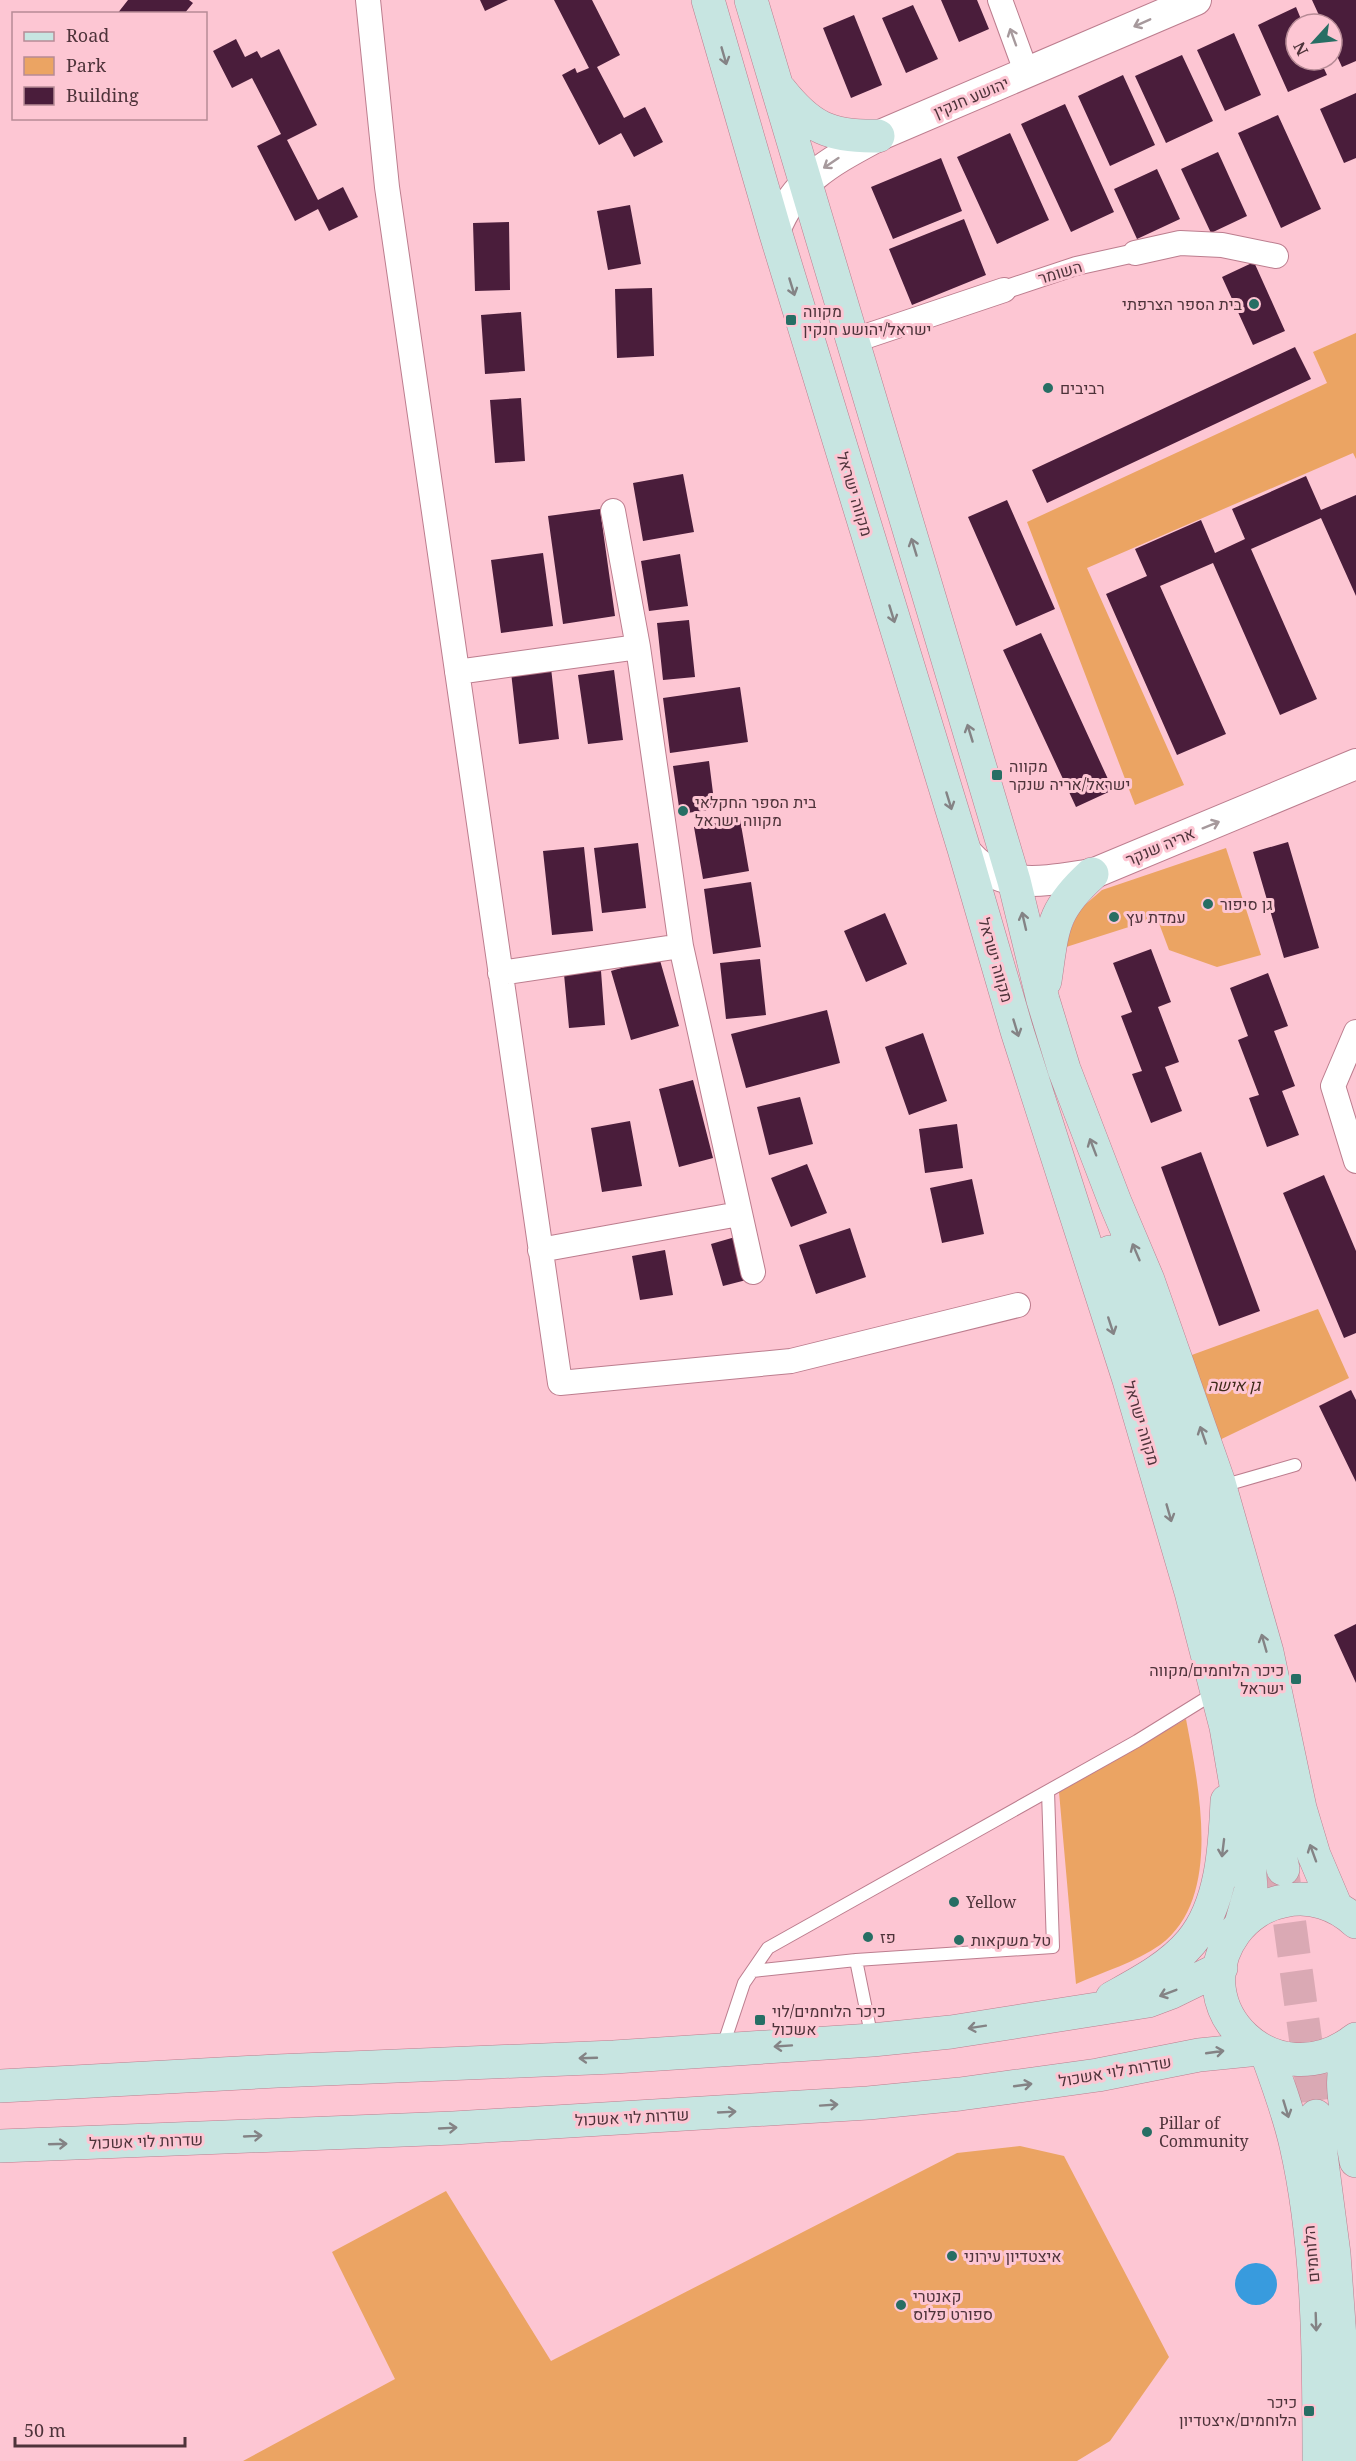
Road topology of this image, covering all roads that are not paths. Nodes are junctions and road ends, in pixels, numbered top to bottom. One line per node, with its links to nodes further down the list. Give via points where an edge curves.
1 (368, 0): 17 (street, via 387,187)
2 (708, 0): 10 (main road, מקווה ישראל, one-way to 10)
3 (751, 0): 7 (main road, מקווה ישראל)
4 (1000, 0): 6 (street, one-way to 4)
5 (1196, 0): 6 (street, יהושע חנקין, one-way to 6)
6 (1027, 74): 8 (street, יהושע חנקין)
7 (776, 85): 8 (main road, via 806,120 822,129 843,135); 9 (main road, מקווה ישראל)
8 (878, 136): 9 (street, יהושע חנקין, one-way to 9)
9 (804, 182): 10 (street, יהושע חנקין, via 789,201); 14 (main road, מקווה ישראל)
10 (775, 231): 19 (main road, מקווה ישראל, one-way to 19)
11 (1136, 253): 12 (street, השומר, via 1180,243 1222,245); 13 (street, השומר, via 1076,266)
12 (1276, 256)
13 (1004, 290): 14 (street, השומר)
14 (852, 341): 21 (main road, מקווה ישראל, one-way to 14)
15 (613, 511): 16 (street)
16 (638, 647): 17 (street); 22 (street)
17 (457, 672): 23 (street)
18 (1356, 764): 20 (street, אריה שנקר, one-way to 18)
19 (964, 849): 21 (street, אריה שנקר, via 974,863); 28 (main road, מקווה ישראל, one-way to 28)
20 (1092, 874): 21 (street, אריה שנקר, via 1048,881); 24 (main road, via 1062,905 1054,923)
21 (1014, 881): 24 (main road, מקווה ישראל, one-way to 21)
22 (681, 946): 23 (street); 29 (street)
23 (500, 973): 31 (street)
24 (1043, 1000): 27 (main road, מקווה ישראל, one-way to 24, via 1064,1069)
25 (1356, 1032): 26 (street, via 1334,1086)
26 (1356, 1161)
27 (1115, 1202): 30 (main road); 35 (main road, מקווה ישראל, one-way to 27, via 1149,1281)
28 (1072, 1211): 30 (main road); 36 (main road, מקווה ישראל, one-way to 36, via 1163,1490)
29 (739, 1214): 31 (street); 32 (street)
30 (1108, 1246): 39 (main road, via 1166,1410 1219,1586 1243,1680)
31 (540, 1250): 33 (street, via 560,1383 791,1361)
32 (753, 1272)
33 (1018, 1305)
34 (1295, 1465): 35 (lane)
35 (1219, 1483): 40 (main road, מקווה ישראל, one-way to 35, via 1314,1855 1302,1817 1267,1652)
36 (1217, 1692): 37 (main road, מקווה ישראל); 38 (lane)
37 (1226, 1727): 41 (main road, מקווה ישראל, via 1249,1861 1251,1889); 45 (main road, one-way to 45, via 1226,1827 1217,1887 1204,1921 1192,1942 1171,1961)
38 (1048, 1791): 42 (lane, via 1053,1947); 44 (lane, via 768,1948)
39 (1282, 1869)
40 (1347, 1911): 41 (main road, via 1294,1899 1275,1902)
41 (1241, 1924): 43 (main road, via 1230,1940)
42 (856, 1960): 44 (lane); 46 (lane)
43 (1221, 1968): 45 (main road, one-way to 45, via 1154,1999); 49 (main road, via 1221,1997 1227,2015 1238,2031)
44 (753, 1971): 48 (lane, via 744,1983)
45 (1091, 2009): 46 (main road, one-way to 46, via 951,2032)
46 (872, 2040): 48 (main road, one-way to 48)
47 (1354, 2040): 49 (main road, via 1322,2058 1303,2061); 53 (main road, via 1347,2052 1343,2076)
48 (721, 2051): 50 (main road, one-way to 50)
49 (1263, 2051): 52 (main road, שדרות לוי אשכול, one-way to 49, via 453,2128 868,2103 1098,2075 1199,2055); 54 (main road, הלוחמים, one-way to 54, via 1296,2145 1305,2197 1316,2308)
50 (0, 2086)
51 (1316, 2116): 55 (main road, via 1335,2254)
52 (0, 2146)
53 (1356, 2161)
54 (1319, 2461)
55 (1342, 2461)

